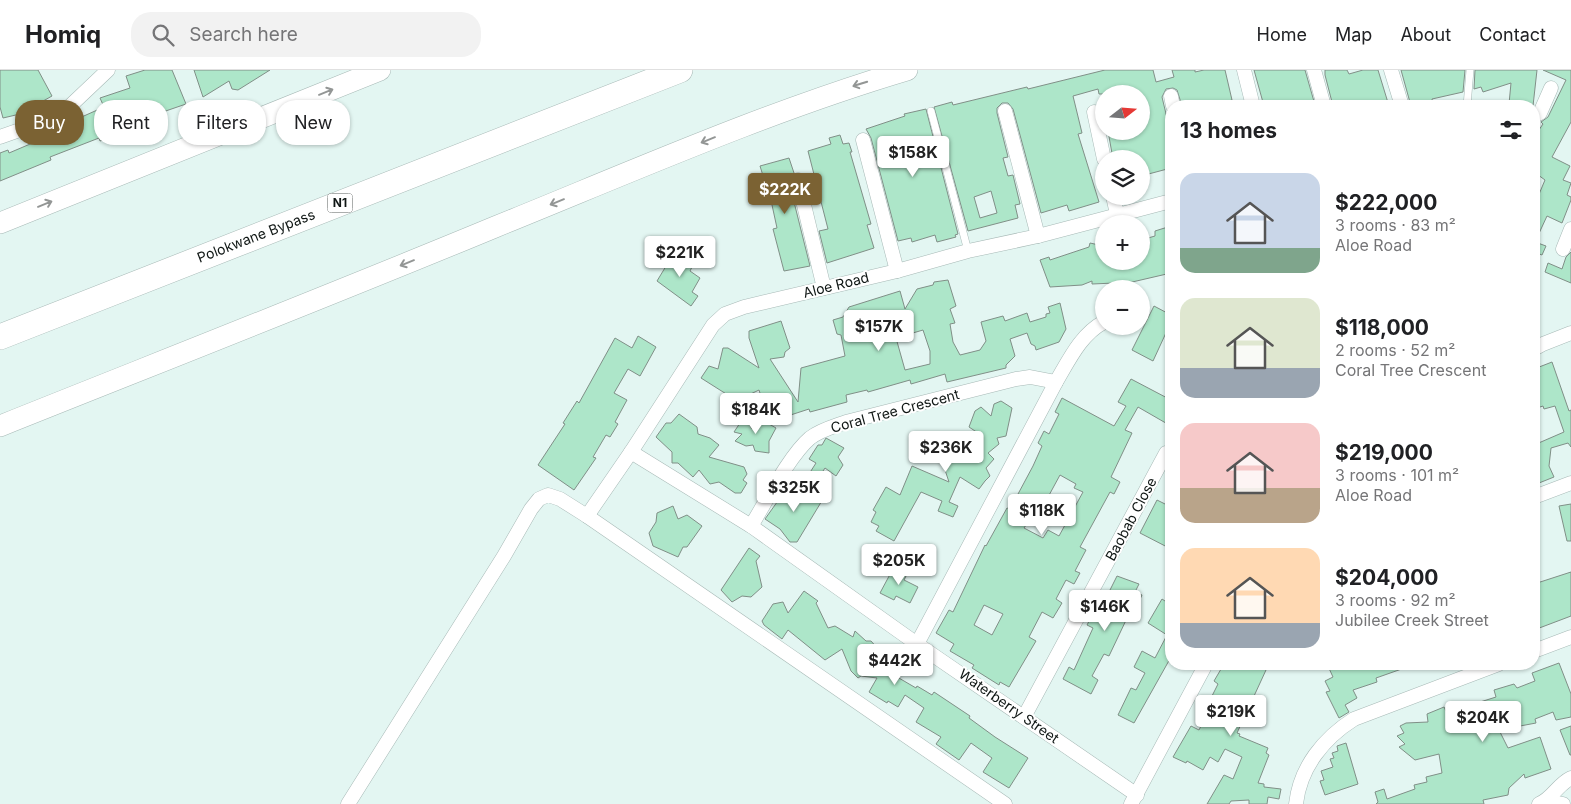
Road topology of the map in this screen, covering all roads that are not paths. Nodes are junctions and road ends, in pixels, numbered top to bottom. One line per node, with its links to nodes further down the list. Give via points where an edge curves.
1 (108, 70): 18 (street, via 70,106 48,120)
2 (380, 70): 25 (main road, one-way to 2)
3 (680, 70): 34 (highway, Polokwane Bypass / N1)
4 (907, 70): 37 (main road, one-way to 37, via 846,88 727,132)
5 (1244, 70): 10 (street)
6 (1314, 70): 11 (street)
7 (1391, 70): 12 (street)
8 (1470, 70): 13 (lane)
9 (1551, 88): 17 (street)
10 (1252, 100)
11 (1322, 100)
12 (1400, 100)
13 (1468, 100)
14 (931, 111): 29 (lane)
15 (1005, 111): 27 (street)
16 (1094, 112): 20 (street)
17 (1540, 113)
18 (0, 137)
19 (863, 140): 30 (street)
20 (1102, 150)
21 (798, 180): 31 (street)
22 (1165, 202): 24 (street, Aloe Road)
23 (1115, 205): 24 (street)
24 (1117, 214): 27 (street, Aloe Road)
25 (0, 222)
26 (1571, 229): 28 (street)
27 (1038, 236): 29 (street, Aloe Road)
28 (1563, 249)
29 (968, 251): 30 (street, Aloe Road)
30 (897, 271): 31 (street, Aloe Road)
31 (824, 288): 38 (street, Aloe Road, via 725,314 713,325)
32 (1095, 327): 36 (street, via 1081,341)
33 (1571, 333): 35 (street)
34 (0, 336)
35 (1540, 346)
36 (1056, 382): 43 (street, Coral Tree Crescent, via 1030,377 1016,379 826,429 811,437 796,454); 45 (street)
37 (0, 426)
38 (631, 452): 42 (street, Aloe Road); 43 (street, Waterberry Street)
39 (1165, 455): 49 (street, Baobab Close)
40 (1571, 483): 41 (street)
41 (1540, 495)
42 (590, 510): 53 (street, via 553,496 544,496 537,501); 54 (street)
43 (751, 526): 45 (street, Waterberry Street)
44 (1571, 637): 46 (street)
45 (917, 644): 49 (street, Waterberry Street)
46 (1540, 649)
47 (1203, 670): 51 (street)
48 (1483, 670): 55 (street, via 1354,719 1336,730 1314,756)
49 (1024, 717): 51 (street, Waterberry Street)
50 (1571, 778): 52 (street, via 1561,784 1547,801)
51 (1134, 799)
52 (1552, 803)
53 (348, 804)
54 (1005, 804)
55 (1296, 804)

